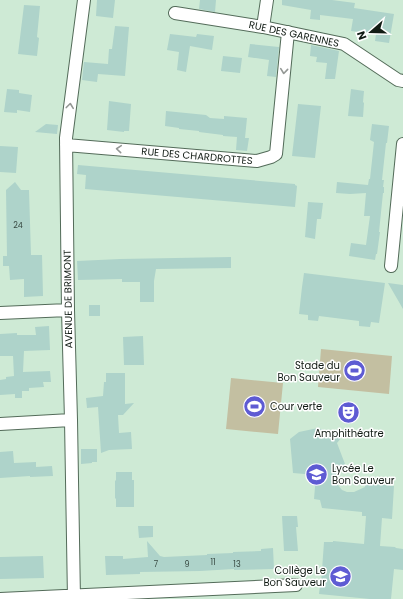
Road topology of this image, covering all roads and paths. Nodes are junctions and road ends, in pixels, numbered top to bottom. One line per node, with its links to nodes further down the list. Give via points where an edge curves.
1 (84, 0): 8 (street, AVENUE DE BRIMONT, one-way to 1)
2 (267, 0): 4 (street)
3 (175, 13): 4 (street, RUE DES GARENNES)
4 (263, 27): 5 (street, RUE DES GARENNES)
5 (288, 32): 6 (street, RUE DES GARENNES, via 344,44); 8 (street, RUE DES CHARDROTTES, one-way to 8, via 276,154 271,157 257,160)
6 (403, 81)
7 (403, 144): 9 (street)
8 (66, 145): 10 (street, AVENUE DE BRIMONT)
9 (390, 266)
10 (68, 310): 11 (street); 12 (street, AVENUE DE BRIMONT)
11 (0, 313)
12 (71, 420): 13 (street); 15 (street, AVENUE DE BRIMONT)
13 (0, 424)
14 (296, 585): 15 (street)
15 (74, 597): 16 (street)
16 (0, 599)

